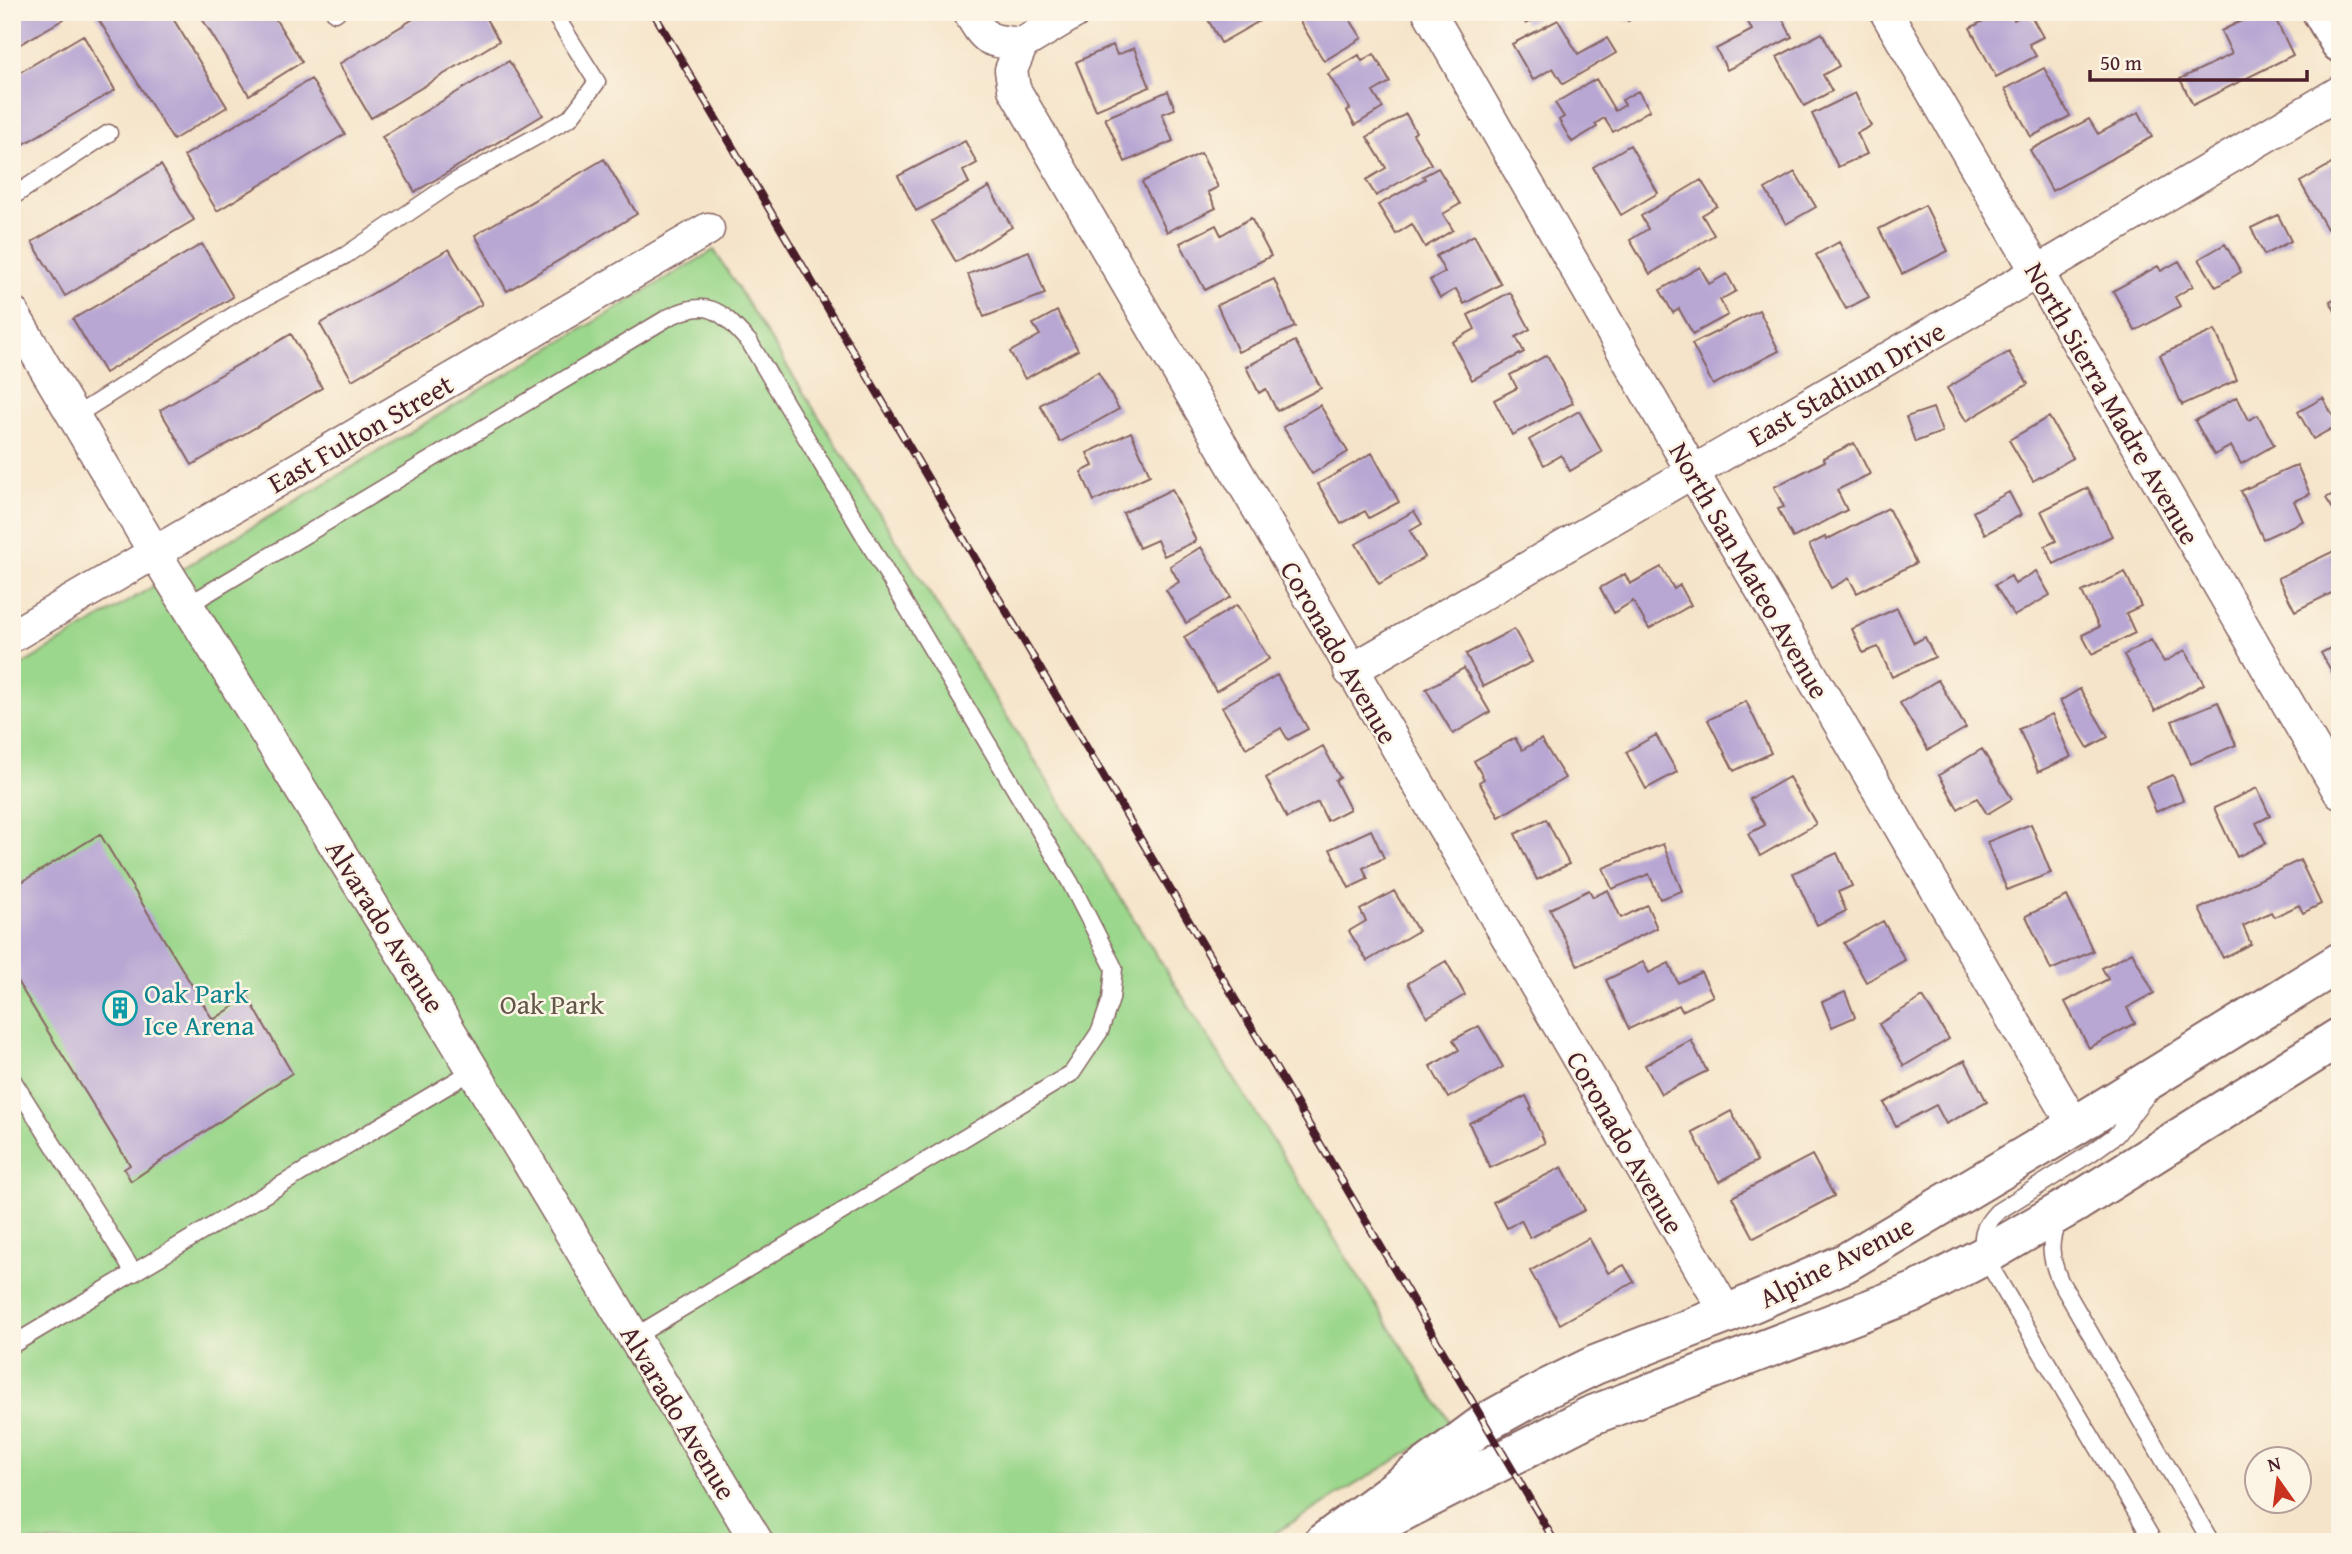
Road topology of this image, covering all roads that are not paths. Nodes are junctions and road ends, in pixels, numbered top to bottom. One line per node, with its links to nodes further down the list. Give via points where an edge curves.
1 (553, 12): 15 (lane, via 597,82 570,118 454,182 346,255 240,311)
2 (969, 12): 7 (street, via 983,36)
3 (1075, 12): 7 (street)
4 (1429, 12): 16 (street, North San Mateo Avenue)
5 (1886, 12): 13 (street, North Sierra Madre Avenue)
6 (2322, 12): 8 (street)
7 (1022, 44): 20 (street, Coronado Avenue, via 1011,70 1014,89)
8 (2340, 44)
9 (2340, 92): 13 (street, East Stadium Drive)
10 (109, 133): 11 (lane)
11 (12, 197)
12 (708, 229): 17 (street, East Fulton Street)
13 (2038, 272): 16 (street, East Stadium Drive); 21 (street, North Sierra Madre Avenue)
14 (12, 312): 15 (street, Alvarado Avenue)
15 (75, 416): 17 (street, Alvarado Avenue)
16 (1692, 471): 20 (street, East Stadium Drive); 27 (street, North San Mateo Avenue)
17 (155, 553): 18 (street, Alvarado Avenue); 19 (street, East Fulton Street)
18 (188, 606): 24 (street, Alvarado Avenue); 32 (lane, via 669,317 703,307 723,313 750,343 1070,882 1114,968 1111,999 1100,1031 1072,1073)
19 (12, 636)
20 (1350, 671): 31 (street, Coronado Avenue)
21 (2340, 793)
22 (2340, 962): 25 (street, Alpine Avenue)
23 (2340, 1037): 28 (street, Alpine Avenue)
24 (474, 1070): 30 (lane); 32 (street, Alvarado Avenue)
25 (2166, 1071): 27 (street, Alpine Avenue); 29 (lane, via 2116,1135 1985,1224)
26 (12, 1079): 30 (lane)
27 (2075, 1126): 31 (street, Alpine Avenue, via 1845,1263)
28 (2077, 1202): 29 (street, Alpine Avenue); 38 (lane, via 2057,1224 2050,1250 2053,1264)
29 (1984, 1256): 36 (street, Alpine Avenue, via 1917,1291 1590,1416); 37 (lane)
30 (134, 1273): 33 (lane)
31 (1727, 1314): 35 (street, Alpine Avenue, via 1595,1364 1527,1399 1485,1423)
32 (634, 1337): 34 (street, Alvarado Avenue)
33 (12, 1345)
34 (757, 1542)
35 (1324, 1542)
36 (1343, 1542)
37 (2154, 1542)
38 (2211, 1542)

